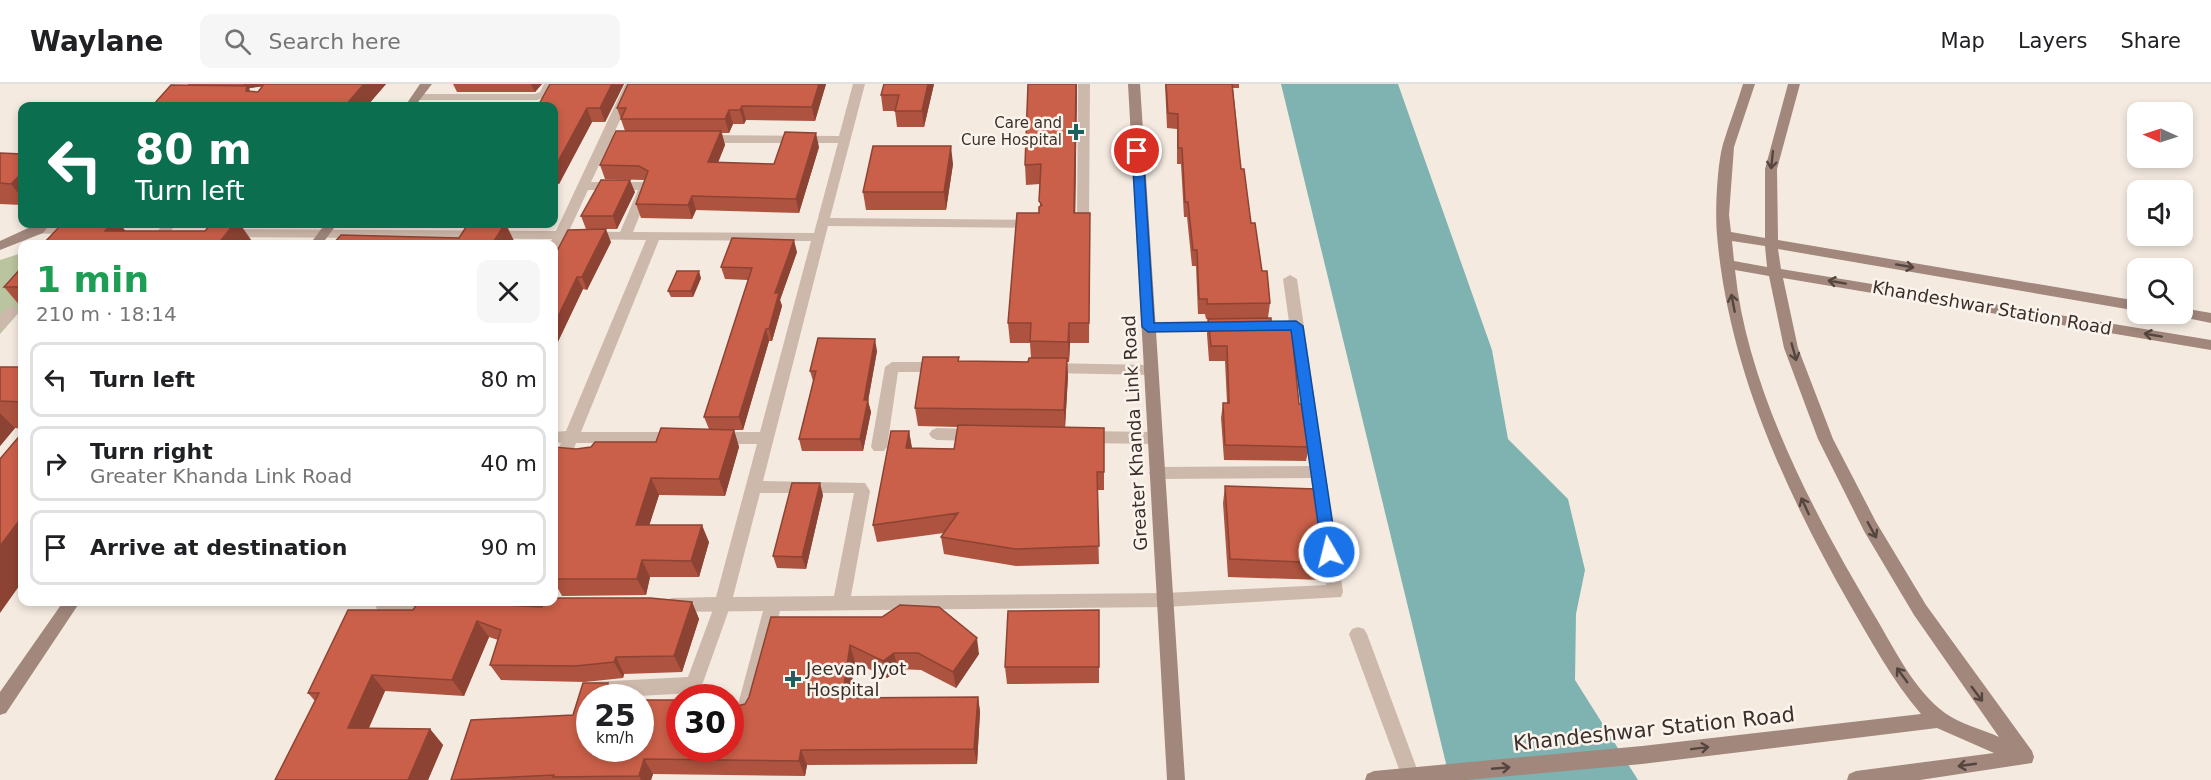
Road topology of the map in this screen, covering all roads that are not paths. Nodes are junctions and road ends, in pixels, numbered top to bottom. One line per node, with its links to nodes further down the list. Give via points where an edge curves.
1 (426, 84): 9 (street)
2 (550, 84): 9 (street, via 537,97)
3 (631, 84): 10 (street)
4 (859, 84): 13 (street)
5 (1084, 84): 18 (street)
6 (1134, 84): 45 (street, Greater Khanda Link Road)
7 (1749, 84): 28 (street, via 1730,138)
8 (1794, 84): 34 (street, one-way to 34, via 1773,148 1768,193)
9 (414, 102)
10 (604, 138): 11 (street); 15 (street)
11 (639, 139)
12 (685, 139): 13 (street)
13 (843, 140): 19 (street)
14 (634, 180): 15 (street)
15 (584, 183): 16 (street); 29 (street)
16 (600, 186): 17 (street); 30 (street, via 645,187)
17 (592, 203)
18 (1083, 219)
19 (824, 222): 20 (street); 32 (street)
20 (1035, 224)
21 (39, 228): 35 (street)
22 (54, 228): 24 (street)
23 (162, 229): 25 (street)
24 (95, 231)
25 (186, 232)
26 (220, 233): 27 (street)
27 (323, 234): 29 (street)
28 (1723, 235): 34 (street, Khandeshwar Station Road); 36 (street)
29 (560, 236): 30 (street); 33 (street)
30 (625, 236): 31 (street)
31 (654, 236): 32 (street); 53 (street)
32 (820, 237): 56 (street)
33 (558, 240)
34 (1770, 243): 37 (street); 39 (street, Khandeshwar Station Road, one-way to 39)
35 (0, 246)
36 (1726, 264): 37 (street, Khandeshwar Station Road); 76 (street, one-way to 36, via 1902,675 1855,600 1787,468 1746,357)
37 (1774, 272): 46 (street, Khandeshwar Station Road, one-way to 37); 77 (street, one-way to 77, via 1808,393 1866,520 1958,668)
38 (1290, 279): 59 (street, via 1290,326)
39 (2127, 304)
40 (12, 311): 43 (street)
41 (2193, 316): 42 (street)
42 (2211, 318)
43 (0, 325)
44 (1236, 326): 45 (street)
45 (1148, 327): 49 (street, Greater Khanda Link Road)
46 (2211, 345)
47 (950, 367): 58 (street, via 892,367)
48 (1032, 368): 49 (street)
49 (1151, 369): 57 (street, Greater Khanda Link Road)
50 (937, 434): 51 (street)
51 (985, 435)
52 (558, 437): 53 (street)
53 (571, 437): 54 (street); 54 (street, via 563,457 594,458)
54 (604, 437): 56 (street)
55 (1067, 437): 57 (street)
56 (767, 438): 61 (street)
57 (1155, 438): 60 (street, Greater Khanda Link Road)
58 (879, 447)
59 (1318, 472): 60 (street); 62 (street, via 1335,592)
60 (1157, 473): 62 (street, Greater Khanda Link Road)
61 (754, 487): 63 (street, via 859,487 862,491); 64 (street)
62 (1165, 600): 63 (street); 79 (street, Greater Khanda Link Road)
63 (841, 603): 65 (street)
64 (723, 604): 65 (street); 68 (street); 73 (street, via 694,685)
65 (773, 604): 75 (street)
66 (558, 605): 67 (street)
67 (583, 605)
68 (653, 605)
69 (69, 606): 74 (street)
70 (385, 606): 71 (street)
71 (454, 606)
72 (1358, 634): 78 (street)
73 (654, 687)
74 (0, 707)
75 (745, 712)
76 (1939, 720): 77 (street); 78 (street, Khandeshwar Station Road, one-way to 76, via 1642,755)
77 (2025, 758): 81 (street, one-way to 81)
78 (1416, 776): 80 (street, Khandeshwar Station Road)
79 (1176, 780)
80 (1374, 780)
81 (1856, 780)

